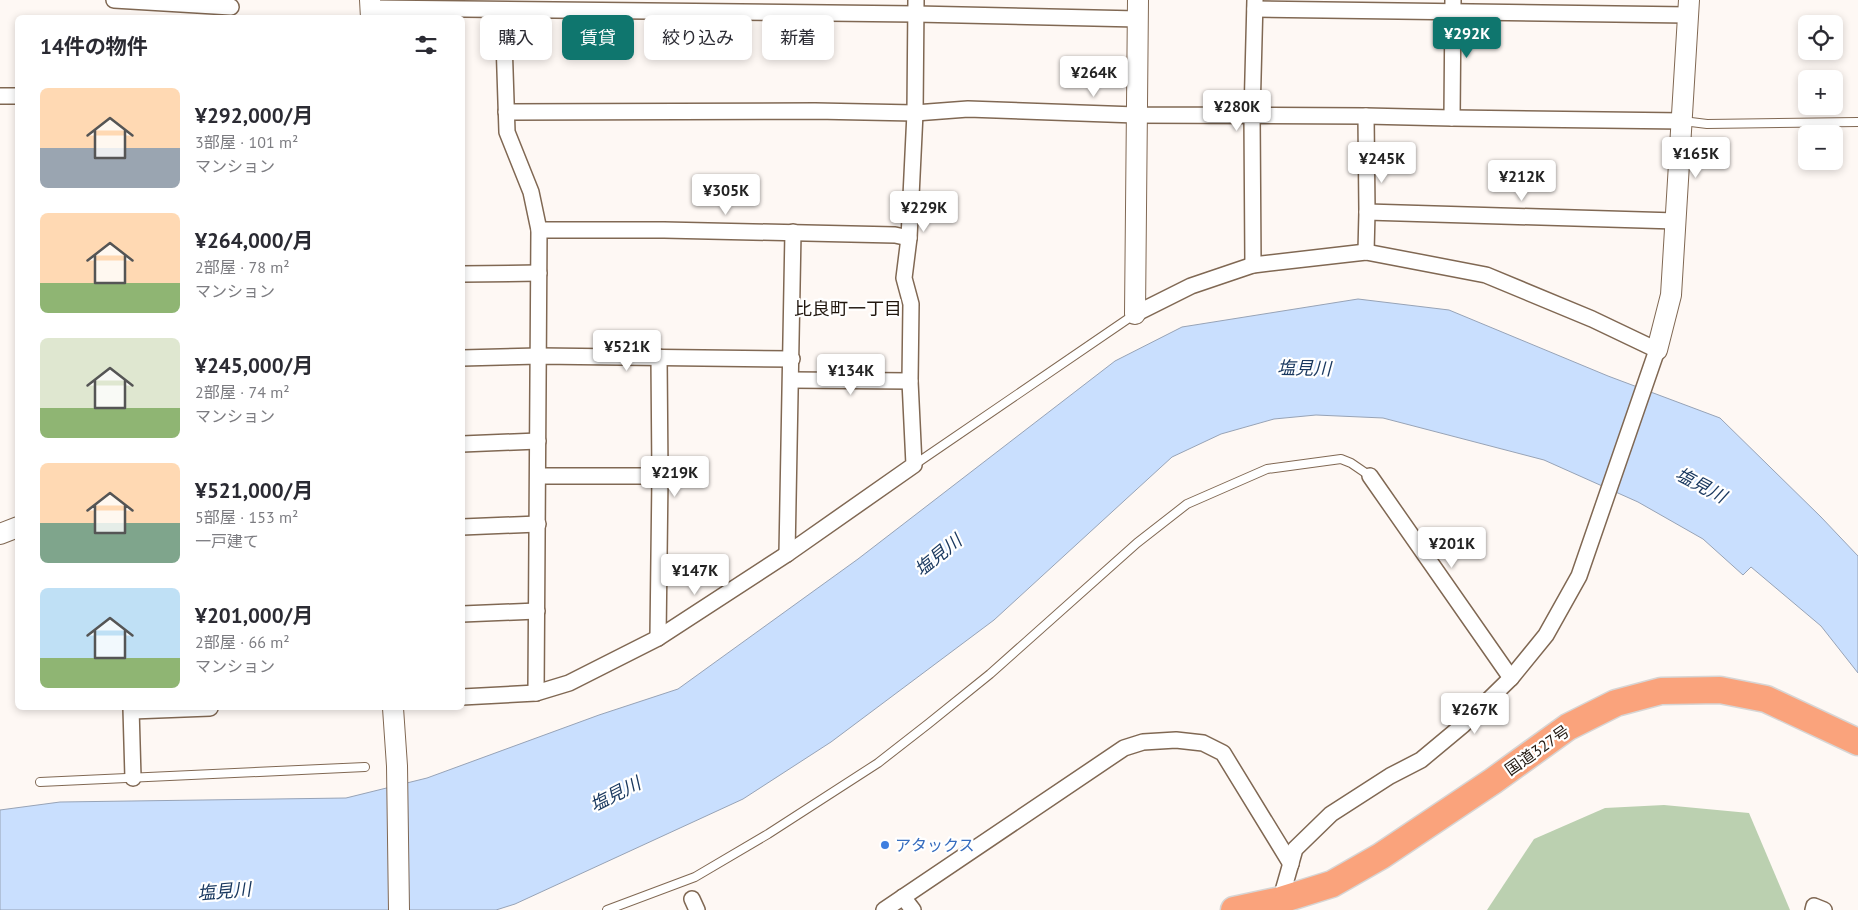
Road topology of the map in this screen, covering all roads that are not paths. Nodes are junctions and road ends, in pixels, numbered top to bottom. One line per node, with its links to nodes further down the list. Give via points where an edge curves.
1 (114, 0): 7 (street)
2 (1255, 5): 4 (street); 16 (street)
3 (666, 6): 5 (street); 9 (street)
4 (1453, 6): 6 (street); 18 (street)
5 (916, 7): 10 (street); 14 (street)
6 (1689, 7): 19 (street)
7 (231, 8)
8 (371, 8): 9 (street)
9 (503, 10): 13 (street)
10 (1138, 10): 15 (street)
11 (0, 96): 12 (street)
12 (15, 96)
13 (506, 112): 14 (street); 23 (street, via 507,132 531,192)
14 (915, 113): 15 (street, via 968,109); 25 (street)
15 (1136, 115): 16 (street); 30 (street)
16 (1252, 115): 17 (street); 27 (street)
17 (1366, 116): 18 (street); 21 (street)
18 (1452, 118): 19 (street)
19 (1683, 121): 20 (lane, via 1707,124); 22 (street)
20 (1858, 122)
21 (1367, 212): 22 (street); 26 (street)
22 (1676, 222): 31 (street, via 1671,294)
23 (539, 230): 24 (street); 28 (street)
24 (793, 232): 25 (street); 35 (street)
25 (909, 238): 37 (street, via 904,278 911,304)
26 (1366, 252): 27 (street); 31 (street, via 1486,275)
27 (1252, 265): 30 (street, via 1191,286)
28 (539, 273): 29 (street); 32 (street)
29 (465, 274)
30 (1135, 314): 40 (lane)
31 (1657, 350): 52 (street, via 1579,576 1546,635)
32 (539, 356): 33 (street); 34 (street); 38 (street)
33 (659, 357): 35 (street); 42 (street)
34 (465, 358)
35 (792, 359): 36 (street)
36 (791, 380): 37 (street); 48 (street)
37 (910, 381): 40 (street)
38 (538, 441): 39 (street); 41 (street)
39 (465, 444)
40 (914, 466): 48 (street)
41 (538, 476): 42 (street); 44 (street)
42 (660, 476): 51 (street)
43 (1370, 476): 52 (street); 65 (lane, via 1341,459 1267,469 1187,504 1137,543 990,674 878,762 695,877)
44 (538, 524): 45 (street); 49 (street)
45 (465, 527)
46 (15, 528): 47 (street)
47 (0, 534)
48 (787, 554): 51 (street)
49 (537, 611): 50 (street); 53 (street)
50 (465, 614)
51 (658, 638): 53 (street, via 569,683)
52 (1511, 678): 61 (street, via 1421,760 1331,814 1295,849)
53 (536, 693): 54 (street)
54 (465, 697)
55 (132, 710): 59 (street)
56 (393, 710): 64 (street)
57 (1858, 742): 63 (highway, 国道327号, via 1766,699 1720,690 1661,691 1616,703 1568,727 1381,856 1332,884)
58 (365, 767): 59 (lane)
59 (133, 778): 60 (lane)
60 (40, 782)
61 (1291, 864): 62 (street, via 1223,753 1203,743 1176,740 1143,742 1124,748); 63 (street)
62 (903, 897): 66 (street); 67 (street)
63 (1279, 905): 68 (highway, 国道327号)
64 (398, 910)
65 (607, 910)
66 (884, 910)
67 (913, 910)
68 (1234, 910)
69 (1813, 910): 70 (street, via 1814,906)
70 (1824, 910)

